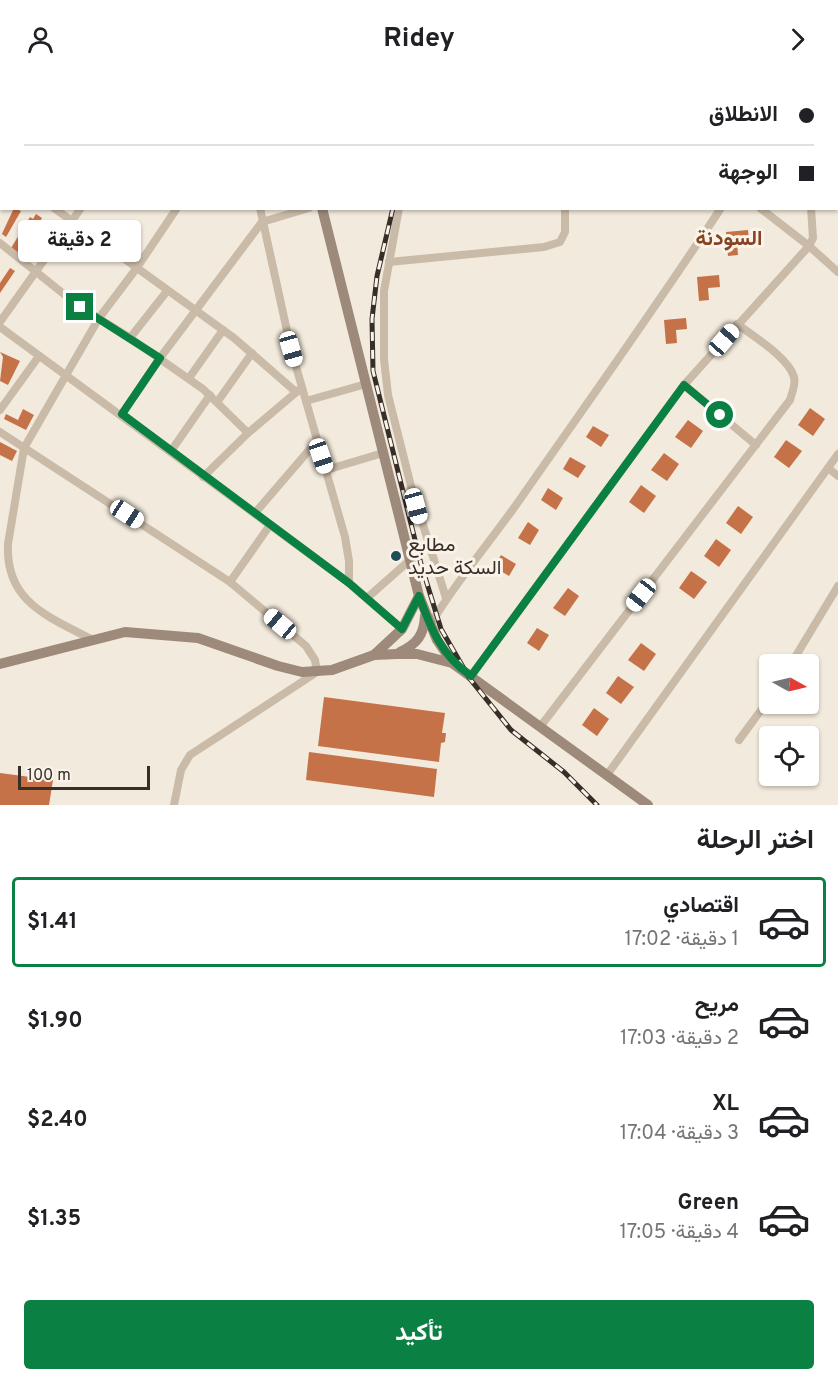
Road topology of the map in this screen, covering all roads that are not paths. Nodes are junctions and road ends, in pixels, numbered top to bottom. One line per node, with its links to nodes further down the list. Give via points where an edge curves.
1 (56, 210): 13 (street)
2 (80, 210): 13 (street)
3 (176, 210): 17 (street)
4 (260, 210): 12 (street)
5 (302, 210): 12 (street)
6 (322, 210): 32 (street)
7 (399, 210): 16 (street)
8 (565, 210): 16 (street, via 565,232 560,242 544,247)
9 (720, 210): 60 (street, via 517,503)
10 (763, 210): 15 (street)
11 (811, 210): 15 (street, via 813,238)
12 (262, 222): 21 (street); 34 (street)
13 (72, 223): 17 (street); 18 (street)
14 (0, 244): 18 (street)
15 (809, 246): 19 (street); 24 (street)
16 (388, 262): 60 (street, via 382,324 388,395 425,538)
17 (136, 269): 20 (street); 22 (street)
18 (34, 271): 22 (street); 23 (street)
19 (838, 272)
20 (167, 291): 21 (street); 26 (street)
21 (195, 311): 25 (street); 29 (street)
22 (99, 318): 26 (street); 30 (street)
23 (0, 324): 28 (street)
24 (738, 324): 33 (street); 43 (street, via 777,354 794,374 790,400)
25 (223, 330): 27 (street); 31 (street)
26 (130, 338): 29 (street)
27 (252, 353): 34 (street); 36 (street)
28 (39, 356): 30 (street); 38 (street)
29 (160, 358): 31 (street); 39 (street)
30 (66, 376): 39 (street); 44 (street)
31 (189, 378): 35 (street)
32 (366, 384): 37 (street); 46 (street)
33 (684, 385): 43 (street); 71 (street)
34 (299, 389): 37 (street); 41 (street)
35 (210, 395): 36 (street); 45 (street)
36 (218, 401): 41 (street)
37 (306, 401): 42 (street)
38 (0, 410)
39 (122, 414): 45 (street)
40 (0, 432): 44 (street)
41 (248, 433): 51 (street)
42 (316, 442): 49 (street); 52 (street)
43 (756, 445): 73 (street)
44 (24, 448): 55 (street); 64 (street, via 8,544 12,578 28,604)
45 (171, 451): 51 (street)
46 (383, 453): 49 (street); 54 (street)
47 (838, 454): 48 (street)
48 (828, 468): 50 (street); 75 (street)
49 (326, 470): 56 (street, via 350,561)
50 (838, 476)
51 (203, 477): 52 (street)
52 (255, 513): 53 (street)
53 (270, 525): 55 (street); 56 (street)
54 (410, 560): 58 (street); 59 (street)
55 (230, 582): 70 (street, via 306,646)
56 (349, 583): 59 (street)
57 (838, 586): 66 (street)
58 (419, 596): 61 (street); 63 (street)
59 (367, 598): 63 (street)
60 (446, 598): 62 (street)
61 (425, 613): 62 (street); 65 (street, via 417,642)
62 (430, 625): 68 (street)
63 (402, 629): 67 (street)
64 (93, 640): 69 (street); 70 (street, via 125,632 198,638 278,666)
65 (397, 654): 67 (street); 68 (street, via 417,654)
66 (797, 654)
67 (374, 656): 70 (street)
68 (452, 663): 71 (street)
69 (0, 664)
70 (317, 672): 76 (street, via 190,755 181,770)
71 (471, 676): 73 (street)
72 (759, 713): 74 (street)
73 (540, 726): 75 (street)
74 (739, 740)
75 (607, 776): 77 (street)
76 (174, 805)
77 (648, 805)

